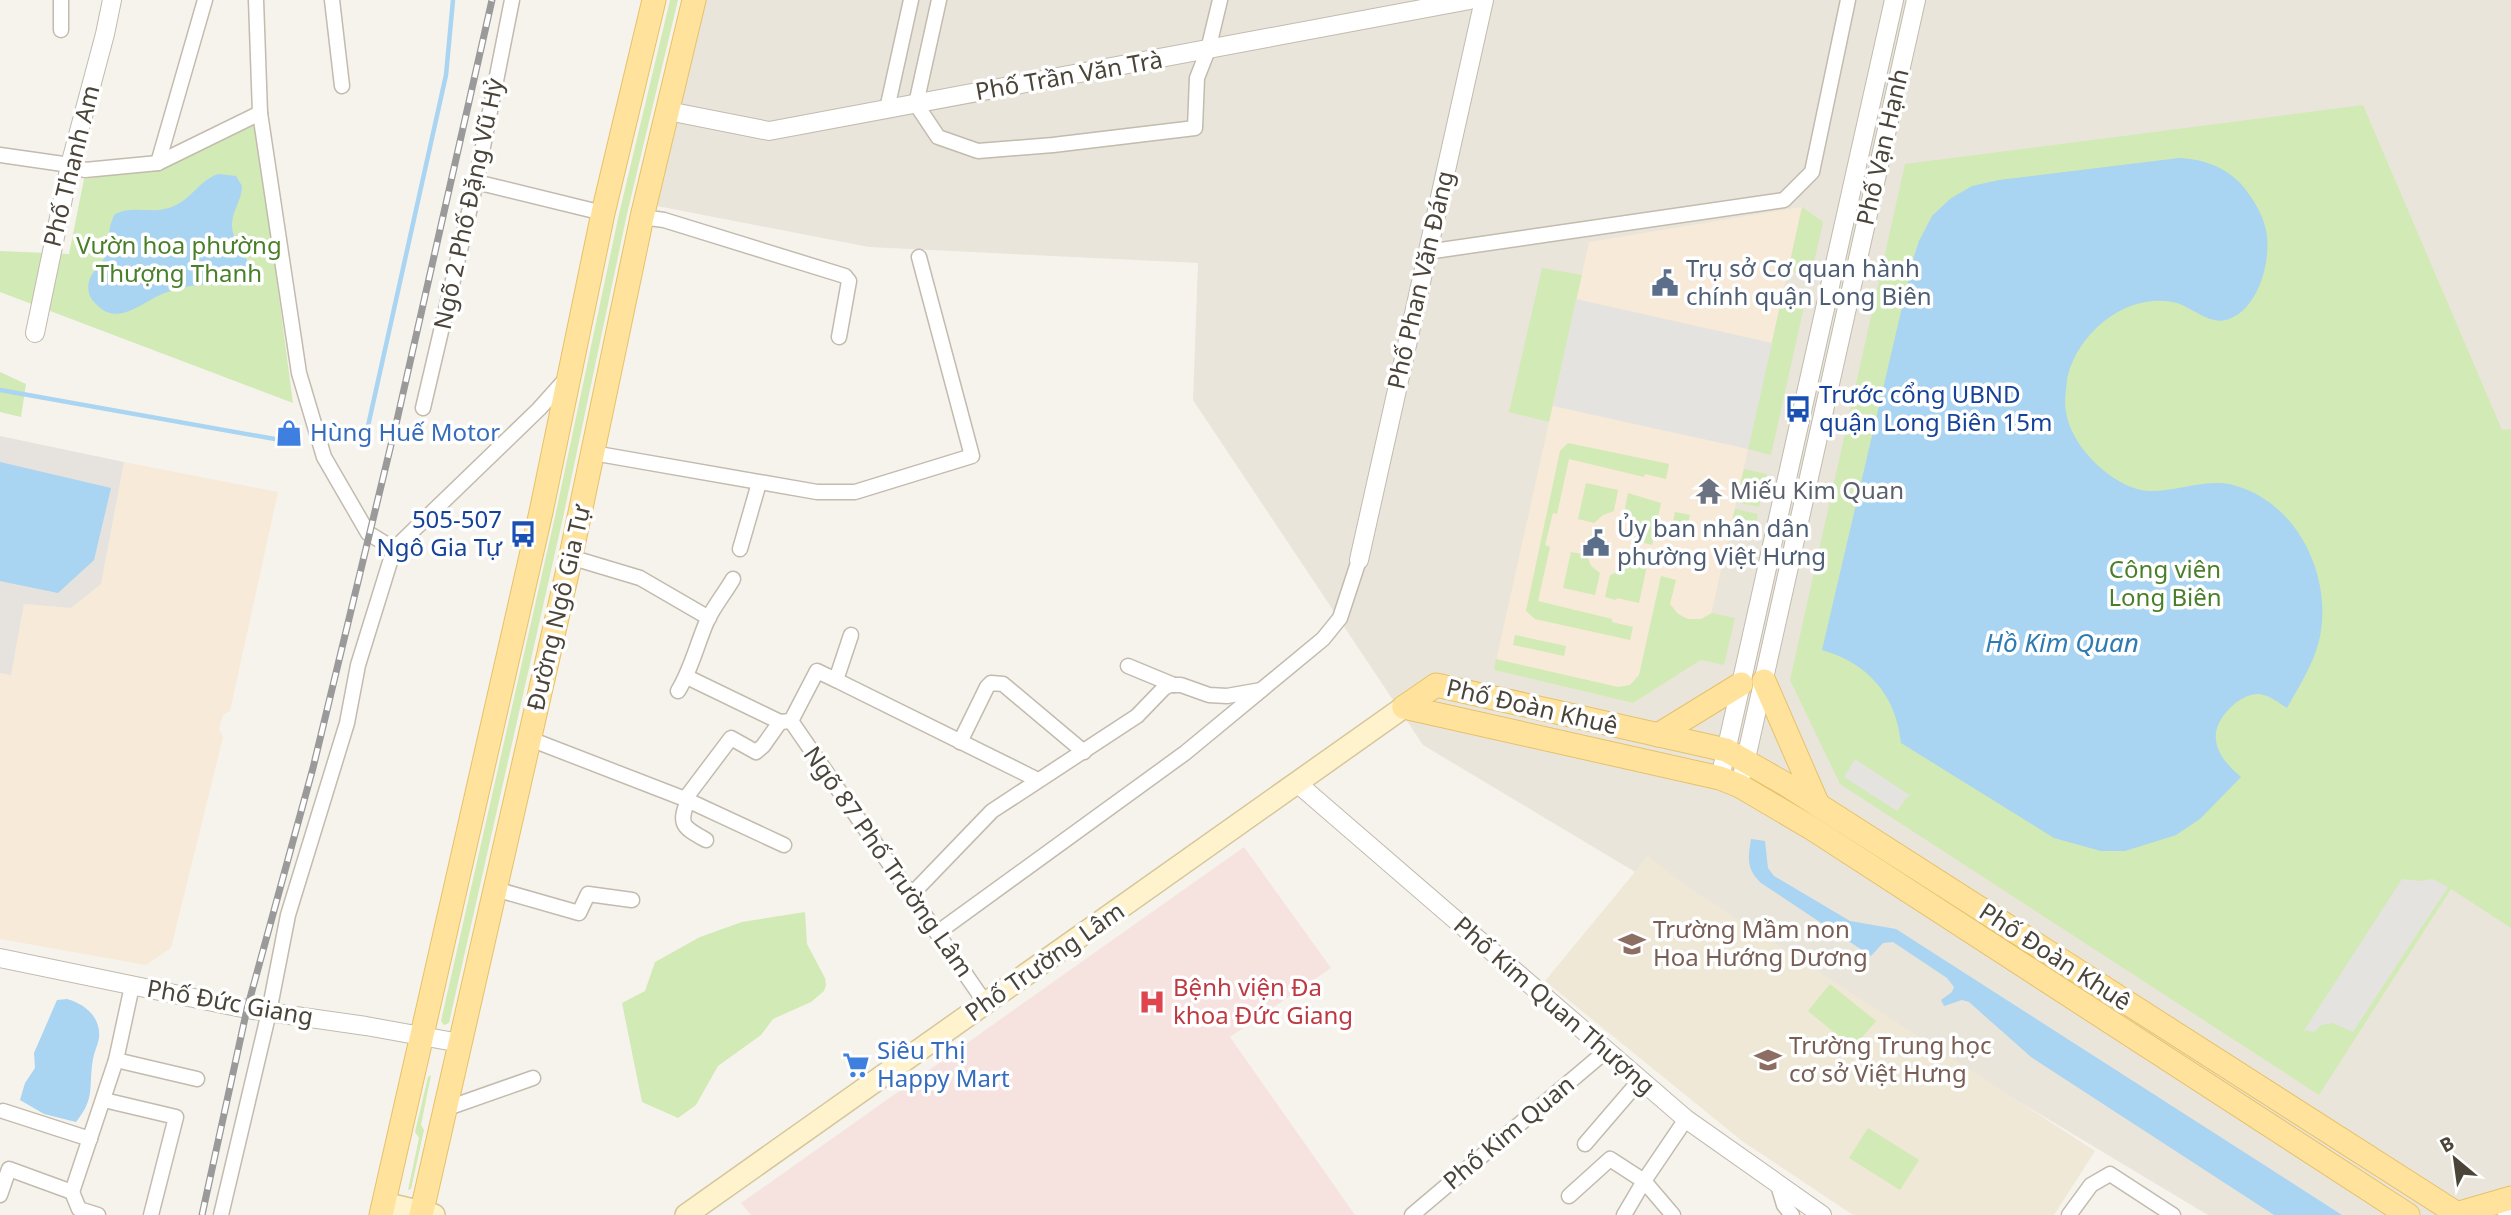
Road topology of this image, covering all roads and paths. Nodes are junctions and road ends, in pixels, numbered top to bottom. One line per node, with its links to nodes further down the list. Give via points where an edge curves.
1 (61, 0): 17 (street)
2 (112, 0): 26 (street, Phố Thanh Am)
3 (205, 0): 25 (street)
4 (256, 0): 23 (street)
5 (332, 0): 19 (street)
6 (512, 0): 27 (street, Ngõ 2 Phố Đặng Vũ Hỷ)
7 (654, 0): 28 (main road, Đường Ngô Gia Tự)
8 (694, 0): 22 (main road, Đường Ngô Gia Tự)
9 (911, 0): 21 (street)
10 (939, 0): 20 (street)
11 (1220, 0): 18 (street)
12 (1470, 0): 18 (street, Phố Trần Văn Trà)
13 (1484, 0): 30 (street, Phố Phan Văn Đáng)
14 (1848, 0): 30 (street, via 1812,172 1784,200)
15 (1894, 0): 48 (street, Phố Vạn Hạnh)
16 (1916, 0): 48 (street, Phố Vạn Hạnh)
17 (61, 30)
18 (1208, 50): 20 (street, Phố Trần Văn Trà); 20 (street, via 1197,78 1195,128 978,151 938,137)
19 (342, 86)
20 (916, 104): 21 (street, Phố Trần Văn Trà)
21 (887, 109): 22 (street, Phố Trần Văn Trà, via 769,131)
22 (667, 111): 29 (main road, Đường Ngô Gia Tự)
23 (260, 113): 25 (street); 38 (street, via 299,373 324,457 368,533)
24 (0, 155): 26 (street)
25 (158, 163): 26 (street, via 85,170)
26 (70, 165): 32 (street, Phố Thanh Am)
27 (476, 182): 28 (street); 35 (street, Ngõ 2 Phố Đặng Vũ Hỷ)
28 (603, 213): 34 (main road, Đường Ngô Gia Tự)
29 (642, 217): 33 (street, via 848,278); 36 (main road, Đường Ngô Gia Tự)
30 (1427, 252): 41 (street, Phố Phan Văn Đáng)
31 (919, 257): 37 (street, via 972,456 855,492 817,492)
32 (35, 333)
33 (839, 337)
34 (568, 376): 38 (street); 74 (main road, Đường Ngô Gia Tự)
35 (423, 408)
36 (593, 453): 37 (street); 40 (main road, Đường Ngô Gia Tự)
37 (759, 483): 39 (street)
38 (394, 549): 73 (street, via 288,915)
39 (740, 550)
40 (570, 557): 43 (street, via 640,578); 55 (main road, Đường Ngô Gia Tự)
41 (1359, 560): 50 (street, via 1336,625)
42 (733, 579): 43 (street)
43 (709, 618): 46 (street)
44 (851, 635): 47 (street)
45 (1128, 666): 49 (street)
46 (687, 677): 51 (street); 53 (street)
47 (836, 680): 53 (street, via 817,671); 56 (street)
48 (1752, 682): 54 (main road); 58 (street, Phố Vạn Hạnh); 63 (main road)
49 (1174, 685): 50 (street, via 1227,696); 57 (street, via 1164,688 1137,716)
50 (1263, 689): 69 (street, via 1185,753)
51 (678, 691)
52 (1404, 707): 54 (main road, Phố Đoàn Khuê, via 1436,685); 60 (main road, Phố Đoàn Khuê); 61 (main road, Phố Trường Lâm)
53 (786, 721): 62 (street, via 756,752 732,738); 67 (street, Ngõ 87 Phố Trường Lâm)
54 (1658, 735): 58 (main road, Phố Đoàn Khuê)
55 (530, 739): 62 (street); 66 (main road, Đường Ngô Gia Tự)
56 (960, 742): 57 (street, via 987,687 996,683 1003,684); 59 (street)
57 (1084, 752): 59 (street)
58 (1736, 755): 60 (street, Phố Vạn Hạnh); 63 (main road, Phố Đoàn Khuê)
59 (1038, 780): 67 (street, via 992,811)
60 (1730, 782): 109 (main road, Phố Đoàn Khuê, via 1836,844)
61 (1297, 783): 72 (main road, Phố Trường Lâm); 76 (street, Phố Kim Quan Thượng)
62 (686, 799): 64 (street, via 681,820); 65 (street)
63 (1818, 804): 98 (main road, Phố Đoàn Khuê)
64 (706, 840)
65 (784, 845)
66 (495, 889): 68 (street, via 579,913 588,894); 75 (main road, Đường Ngô Gia Tự)
67 (911, 895): 69 (street, Ngõ 87 Phố Trường Lâm)
68 (632, 900)
69 (937, 933): 72 (street, Ngõ 87 Phố Trường Lâm)
70 (0, 958): 71 (street, Phố Đức Giang)
71 (132, 986): 73 (street, Phố Đức Giang); 77 (street)
72 (986, 1004): 97 (main road, Phố Trường Lâm)
73 (269, 1012): 74 (street, Phố Đức Giang); 101 (street)
74 (422, 1036): 75 (street, Phố Đức Giang); 93 (main road, Đường Ngô Gia Tự)
75 (460, 1043): 82 (main road, Đường Ngô Gia Tự)
76 (1606, 1051): 80 (street, Phố Kim Quan Thượng); 102 (street, Phố Kim Quan)
77 (116, 1060): 79 (street); 81 (street)
78 (533, 1077): 82 (street)
79 (197, 1079)
80 (1640, 1080): 84 (street, Phố Kim Quan Thượng); 86 (street)
81 (104, 1100): 85 (street); 100 (street, via 176,1117)
82 (445, 1109): 96 (main road, Đường Ngô Gia Tự)
83 (3, 1111): 85 (street)
84 (1686, 1119): 87 (street); 88 (street, Phố Kim Quan Thượng)
85 (90, 1139): 89 (street)
86 (1584, 1144)
87 (1644, 1181): 91 (street, via 1610,1159); 103 (street); 104 (street)
88 (1778, 1185): 105 (street); 106 (street, Phố Kim Quan Thượng)
89 (72, 1192): 90 (street, via 9,1169); 95 (street)
90 (0, 1195)
91 (1569, 1196)
92 (2511, 1198): 98 (main road)
93 (382, 1209): 96 (main road)
94 (2511, 1210): 110 (street)
95 (78, 1212): 99 (street)
96 (425, 1214)
97 (690, 1214)
98 (2457, 1214)
99 (98, 1215)
100 (151, 1215)
101 (221, 1215)
102 (1412, 1215)
103 (1624, 1215)
104 (1672, 1215)
105 (1792, 1215)
106 (1822, 1215)
107 (2069, 1215): 108 (street, via 2091,1185 2110,1174)
108 (2174, 1215)
109 (2408, 1215)
110 (2508, 1215)

